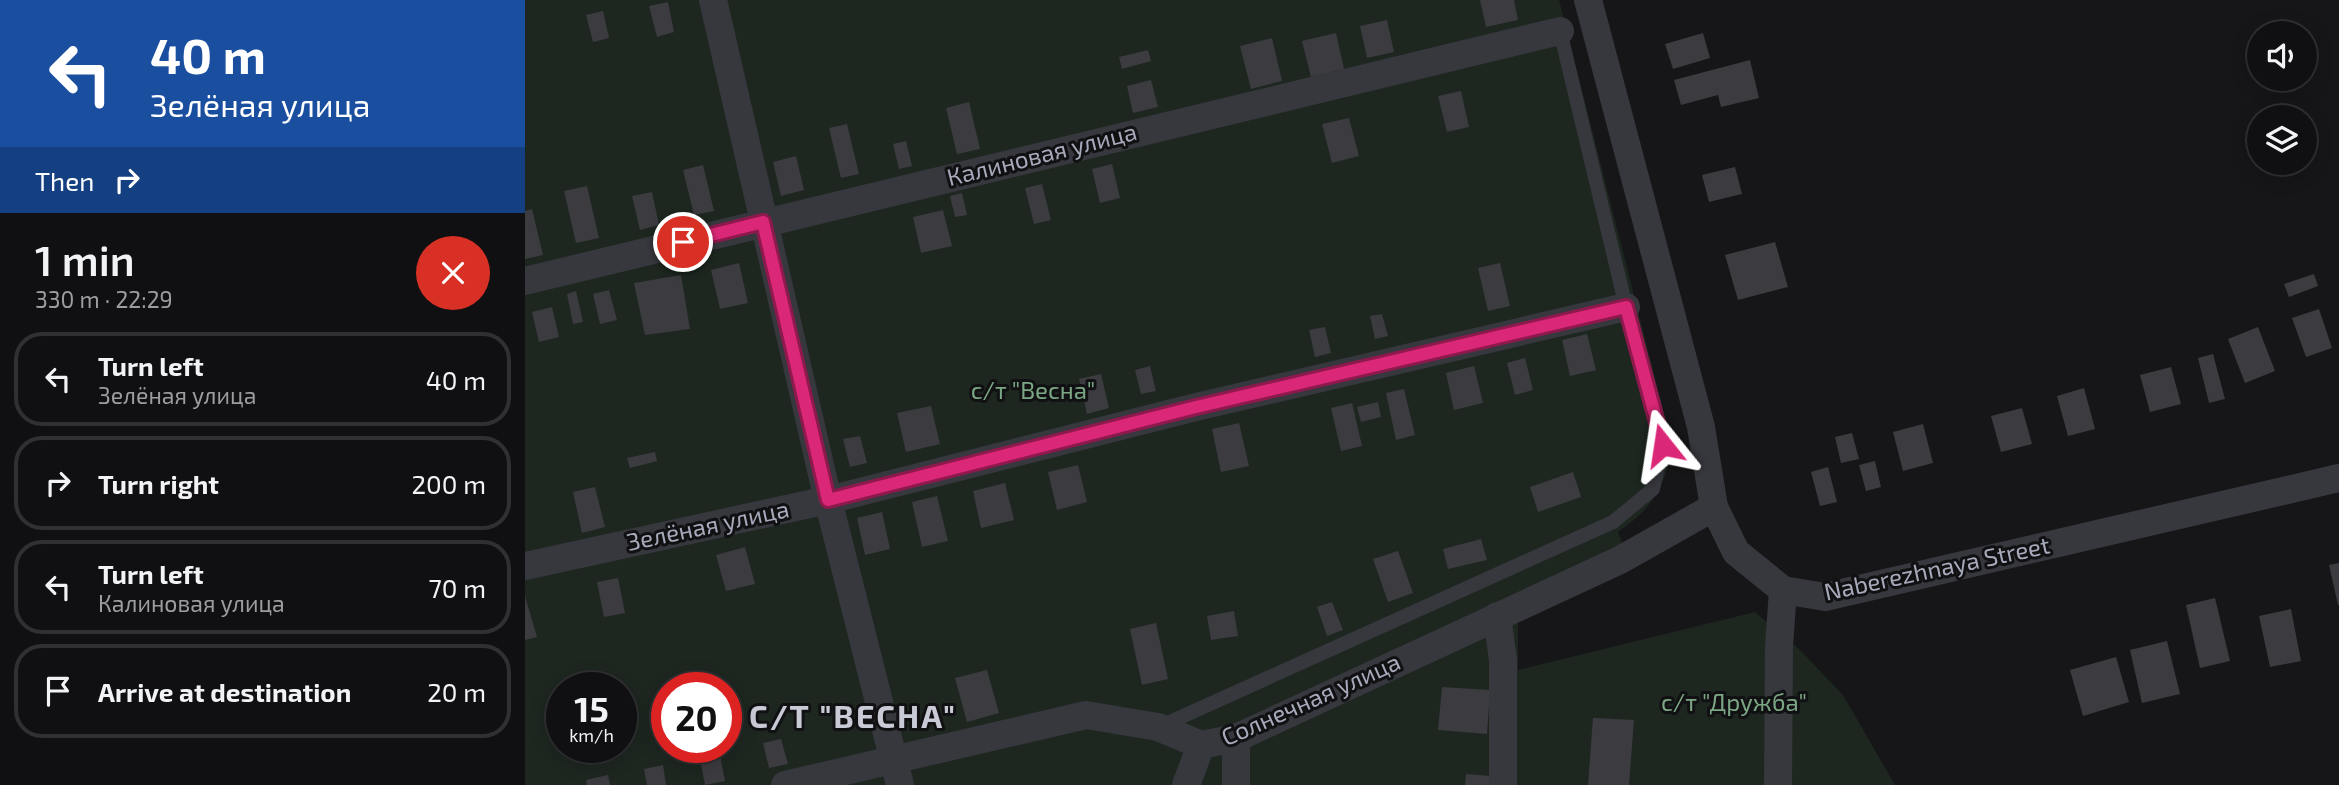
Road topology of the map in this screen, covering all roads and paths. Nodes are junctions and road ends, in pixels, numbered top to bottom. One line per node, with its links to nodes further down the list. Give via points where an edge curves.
1 (713, 0): 4 (street)
2 (1588, 0): 9 (street, Naberezhnaya Street, via 1701,427)
3 (1560, 31): 4 (street, Калиновая улица); 6 (lane)
4 (763, 222): 5 (street, Калиновая улица); 8 (street)
5 (525, 282)
6 (1626, 307): 8 (street, Зелёная улица, via 1196,407); 13 (lane, via 1663,445 1653,489 1613,523)
7 (2339, 478): 11 (street, Naberezhnaya Street, via 1825,597)
8 (828, 500): 10 (street, Зелёная улица); 16 (street)
9 (1714, 507): 11 (street, Naberezhnaya Street, via 1736,552); 12 (street, Солнечная улица, via 1620,559)
10 (525, 566)
11 (1783, 590): 21 (street)
12 (1497, 616): 14 (street, Солнечная улица); 20 (street, via 1503,660)
13 (1158, 727): 15 (street, Солнечная улица); 16 (street, Солнечная улица, via 1086,715)
14 (1236, 738): 15 (street, Солнечная улица); 19 (street)
15 (1201, 745): 18 (street)
16 (897, 772): 17 (street, Солнечная улица)
17 (785, 785)
18 (1186, 785)
19 (1236, 785)
20 (1503, 785)
21 (1778, 785)

